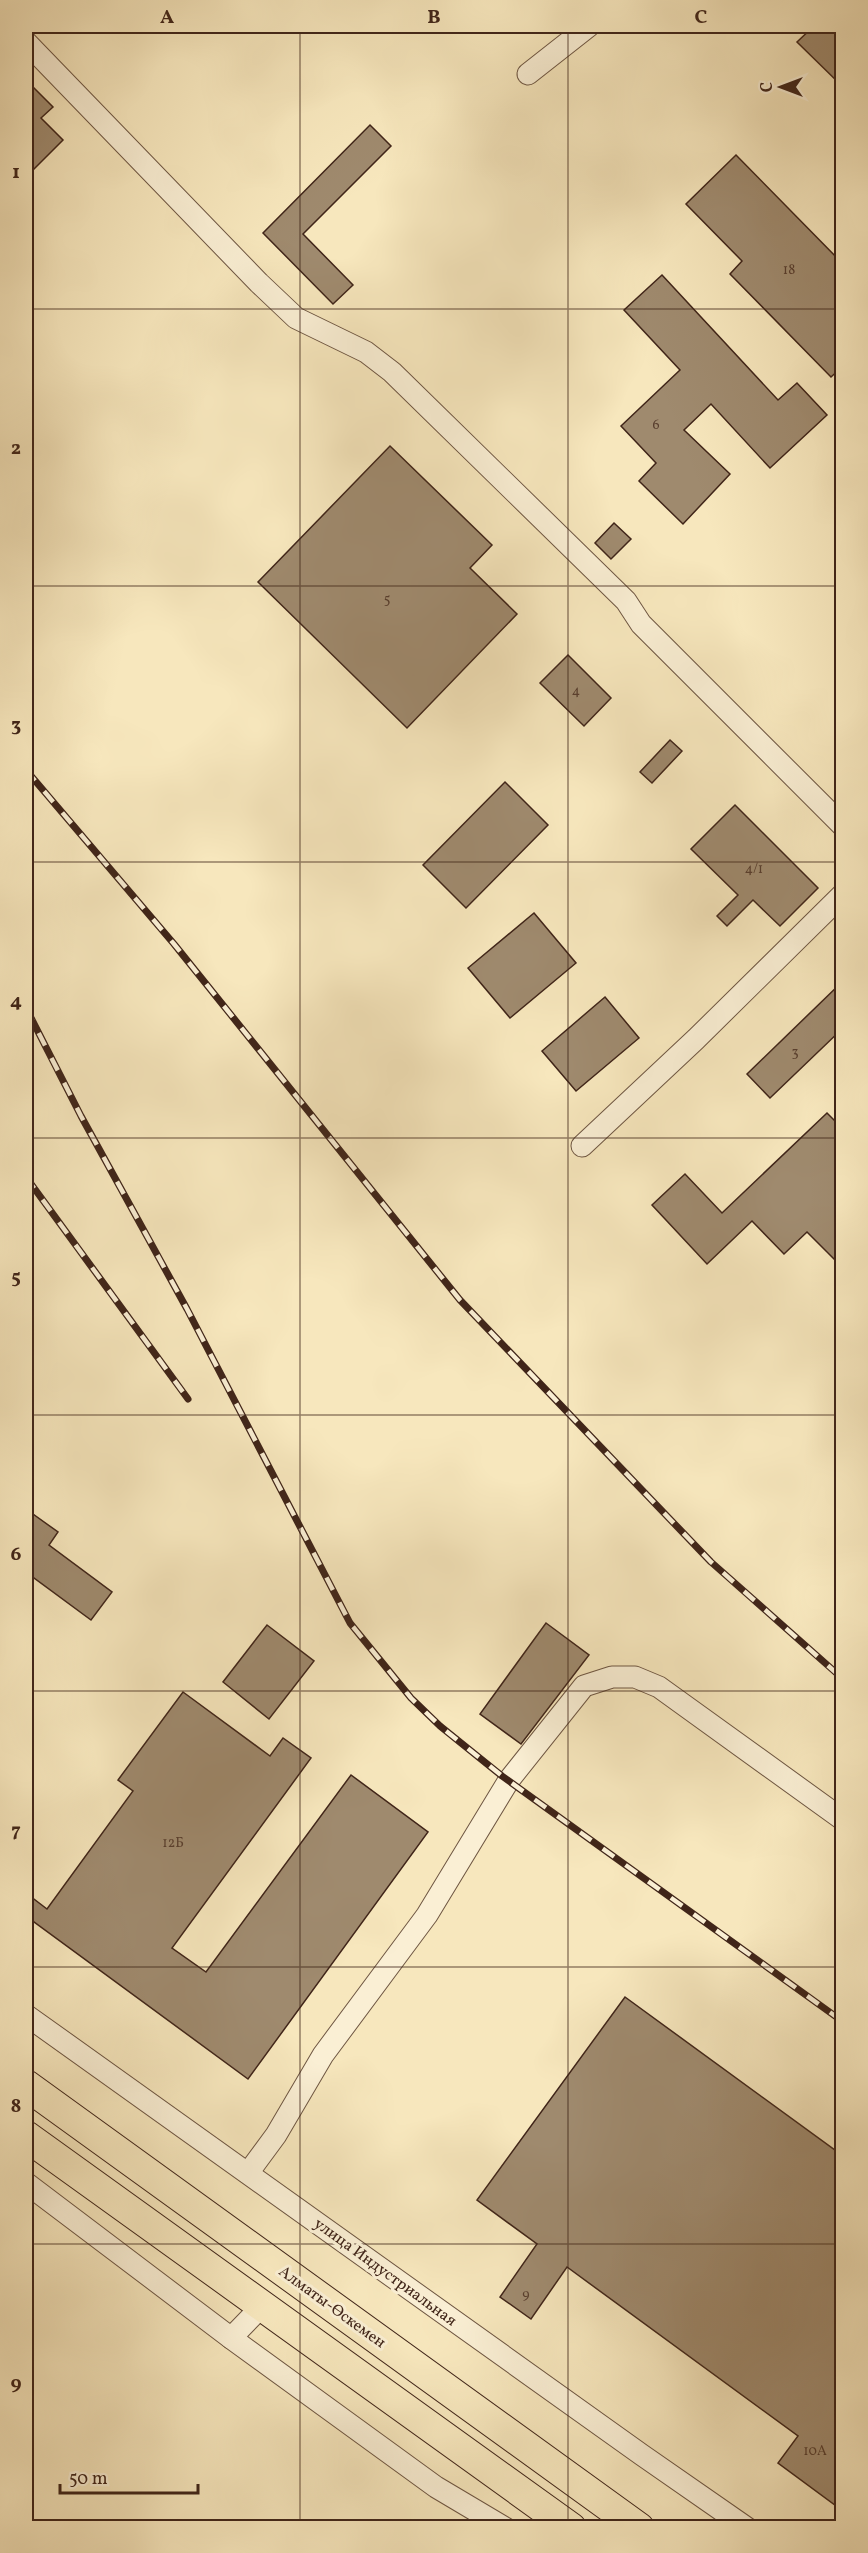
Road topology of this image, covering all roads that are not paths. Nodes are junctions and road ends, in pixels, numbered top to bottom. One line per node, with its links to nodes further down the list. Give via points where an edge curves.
1 (589, 26): 3 (street)
2 (26, 42): 4 (street, via 296,318 366,352 392,372 626,601 641,624)
3 (528, 74)
4 (843, 825)
5 (843, 895): 6 (street)
6 (582, 1146)
7 (843, 1819): 11 (street, via 659,1687 635,1677 612,1677 584,1686 509,1780 427,1915 323,2055)
8 (26, 2015): 11 (street, улица Индустриальная)
9 (26, 2085): 17 (highway, Алматы-Өскемен)
10 (26, 2136): 13 (highway)
11 (248, 2173): 18 (street, улица Индустриальная)
12 (26, 2183): 14 (street)
13 (263, 2305): 14 (street); 16 (highway)
14 (231, 2338): 15 (street, via 436,2487)
15 (505, 2528)
16 (571, 2528)
17 (639, 2528)
18 (747, 2528)

